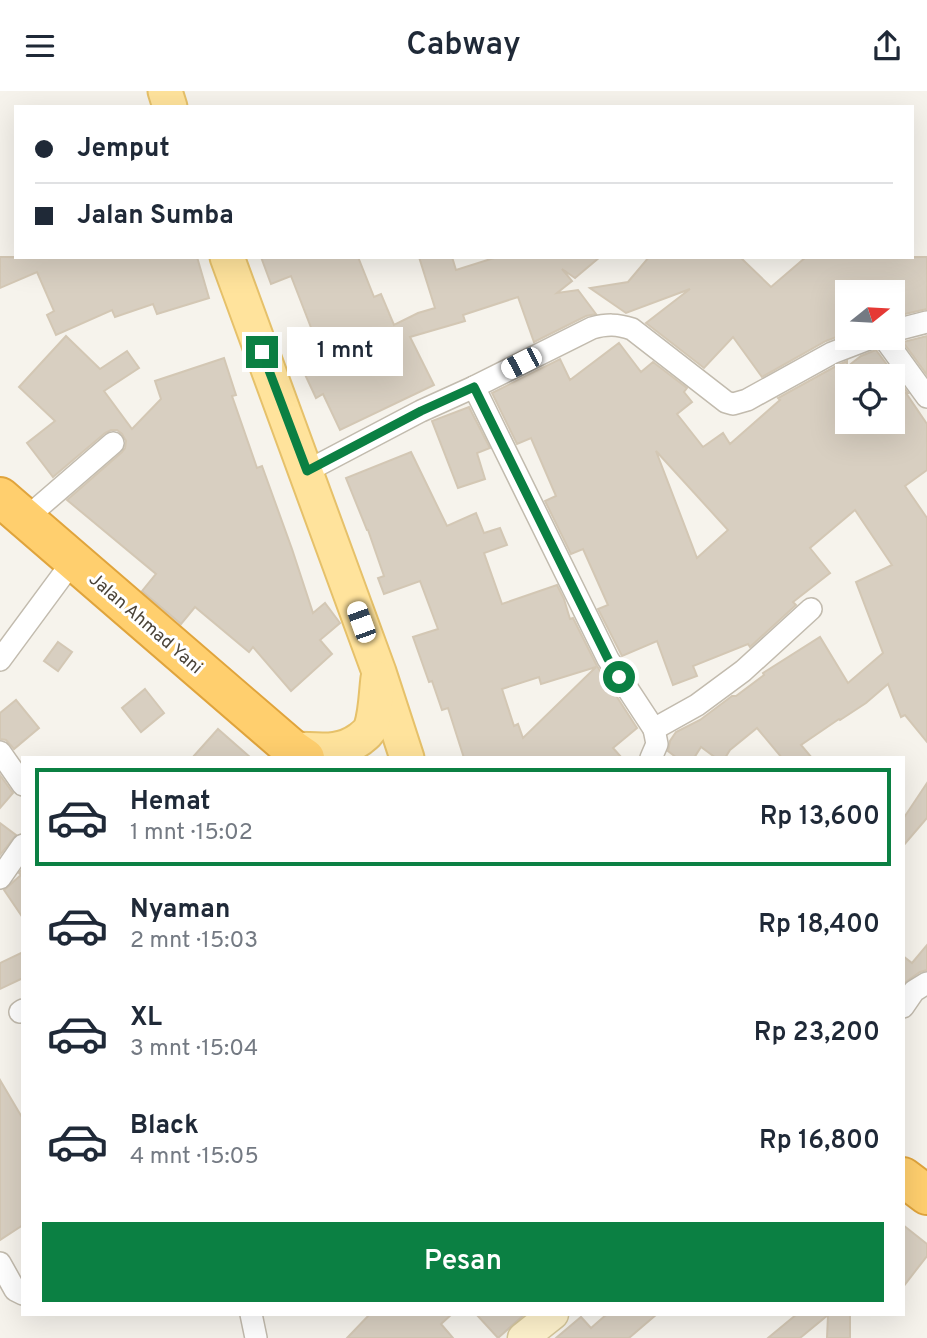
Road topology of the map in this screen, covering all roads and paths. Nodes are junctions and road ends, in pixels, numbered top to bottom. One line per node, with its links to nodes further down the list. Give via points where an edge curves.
1 (228, 259): 9 (main road)
2 (927, 322): 3 (street)
3 (905, 328)
4 (840, 350): 6 (street, via 733,404 632,329 606,325)
5 (893, 350): 7 (street)
6 (474, 387): 9 (street); 15 (street, via 608,659)
7 (927, 397)
8 (113, 443): 10 (street)
9 (307, 471): 14 (main road)
10 (12, 508): 11 (highway, Jalan Ahmad Yani)
11 (73, 561): 13 (street); 17 (highway, Jalan Ahmad Yani)
12 (811, 609): 15 (street, via 743,671)
13 (0, 660)
14 (379, 672): 17 (main road, via 373,719 366,735 343,749); 18 (main road)
15 (654, 730): 19 (street, via 657,744)
16 (0, 753): 20 (street)
17 (298, 753)
18 (406, 756)
19 (652, 756)
20 (21, 782)
21 (21, 848): 22 (street)
22 (0, 878)
23 (927, 983): 24 (street)
24 (905, 1004)
25 (905, 1154): 26 (highway)
26 (927, 1170)
27 (905, 1178): 28 (highway)
28 (927, 1195)
29 (2, 1271): 30 (street)
30 (21, 1293)
31 (251, 1316): 33 (street)
32 (550, 1316): 34 (street)
33 (256, 1338)
34 (523, 1338)

